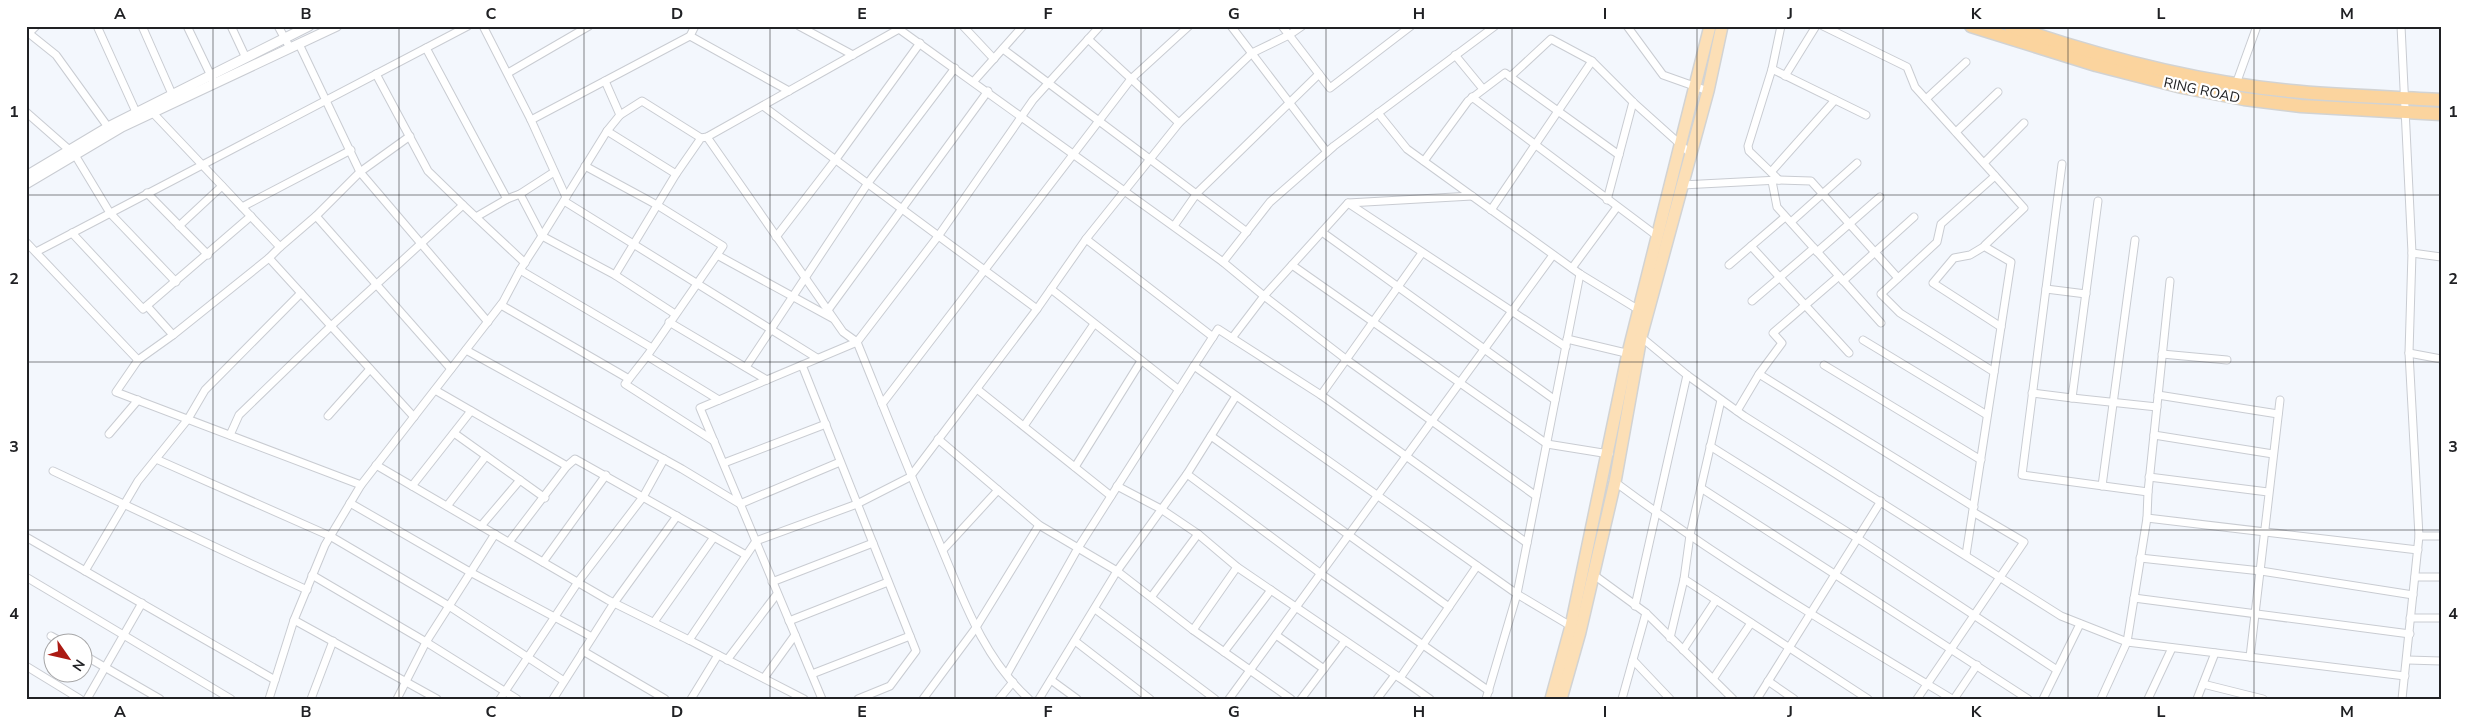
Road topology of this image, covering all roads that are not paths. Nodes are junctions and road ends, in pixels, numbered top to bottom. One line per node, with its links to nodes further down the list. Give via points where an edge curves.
1 (36, 26): 35 (street)
2 (97, 26): 83 (street)
3 (142, 26): 71 (street)
4 (187, 26): 60 (street)
5 (231, 26): 48 (street)
6 (278, 26): 39 (street)
7 (309, 26): 39 (street)
8 (337, 26): 42 (street)
9 (468, 26): 43 (street)
10 (483, 26): 54 (street)
11 (589, 26): 54 (street)
12 (695, 26): 38 (street)
13 (799, 26): 36 (street)
14 (816, 26): 36 (street)
15 (962, 26): 49 (street)
16 (1023, 26): 44 (street)
17 (1100, 26): 40 (street)
18 (1189, 26): 59 (street)
19 (1231, 26): 45 (street)
20 (1282, 26): 37 (street)
21 (1302, 26): 37 (street)
22 (1411, 26): 56 (street, via 1330,88)
23 (1494, 26): 47 (street)
24 (1627, 26): 65 (street, via 1663,75)
25 (1710, 26): 65 (main road)
26 (1722, 26): 69 (main road)
27 (1781, 26): 53 (street)
28 (1816, 26): 57 (street)
29 (1823, 26): 74 (street, via 1907,67)
30 (1971, 26): 84 (highway, RING ROAD, via 2034,48 2182,87 2301,106)
31 (2010, 26): 64 (highway, RING ROAD, via 2118,59)
32 (2257, 26): 64 (street)
33 (2401, 26): 73 (street)
34 (900, 28): 41 (street); 46 (street)
35 (28, 32): 95 (street, via 56,55)
36 (812, 33): 46 (street)
37 (1289, 35): 45 (street); 56 (street)
38 (690, 36): 61 (street); 67 (street)
39 (284, 38): 42 (street); 48 (street)
40 (1088, 39): 59 (street); 63 (street)
41 (920, 44): 52 (street); 109 (street)
42 (294, 46): 60 (street); 75 (street)
43 (426, 48): 55 (street); 134 (street)
44 (1003, 48): 49 (street); 63 (street)
45 (1252, 52): 78 (street); 93 (street)
46 (853, 55): 67 (street)
47 (1455, 55): 66 (street); 86 (street)
48 (246, 58): 60 (street)
49 (994, 59): 62 (street)
50 (1592, 61): 58 (street, via 1551,39); 79 (street); 81 (street)
51 (1966, 62): 74 (street)
52 (955, 68): 62 (street); 123 (street)
53 (1772, 69): 57 (street); 118 (street, via 1748,146 1749,151)
54 (508, 73): 91 (street)
55 (376, 74): 75 (street); 98 (street)
56 (1319, 74): 78 (street)
57 (1785, 76): 76 (street)
58 (1510, 77): 66 (street, via 1505,73); 81 (street)
59 (1131, 79): 92 (street); 93 (street)
60 (213, 80): 71 (street); 85 (street)
61 (605, 81): 88 (street); 91 (street)
62 (974, 81): 68 (street)
63 (1050, 82): 89 (street); 92 (street)
64 (2236, 84): 73 (highway, RING ROAD)
65 (1696, 86): 69 (street); 101 (main road)
66 (1483, 89): 72 (street)
67 (789, 91): 80 (street)
68 (988, 91): 89 (street); 142 (street)
69 (1708, 91): 106 (main road)
70 (1998, 92): 97 (street)
71 (172, 94): 83 (street)
72 (1472, 98): 100 (street); 110 (street)
73 (2403, 98): 77 (highway, RING ROAD); 84 (street)
74 (1926, 99): 97 (street)
75 (326, 100): 102 (street); 114 (street)
76 (1835, 100): 90 (street); 118 (street)
77 (2441, 100)
78 (1289, 102): 103 (street); 129 (street)
79 (1633, 102): 101 (street); 107 (street)
80 (763, 106): 99 (street); 109 (street)
81 (1558, 110): 100 (street); 107 (street)
82 (26, 112): 104 (street)
83 (136, 112): 95 (street)
84 (2405, 112): 87 (highway, RING ROAD); 173 (street)
85 (153, 113): 104 (street); 114 (street)
86 (1378, 113): 103 (street); 110 (street, via 1407,149)
87 (2441, 114)
88 (620, 115): 96 (street); 99 (street, via 638,102 644,102)
89 (1022, 115): 105 (street); 157 (street)
90 (1866, 115)
91 (531, 120): 117 (street)
92 (1099, 120): 105 (street); 108 (street)
93 (1179, 123): 108 (street)
94 (2024, 123): 112 (street)
95 (108, 127): 104 (street)
96 (607, 131): 115 (street); 119 (street)
97 (1956, 132): 112 (street)
98 (410, 136): 116 (street); 139 (street, via 428,171)
99 (704, 138): 119 (street); 160 (street)
100 (1536, 143): 136 (street); 144 (street)
101 (1680, 144): 106 (street); 159 (main road)
102 (351, 150): 116 (street); 141 (street)
103 (1327, 152): 154 (street, via 1270,202)
104 (73, 153): 120 (street); 124 (street); 145 (street)
105 (1074, 153): 127 (street); 185 (street)
106 (1691, 154): 125 (main road)
107 (1619, 155): 136 (street)
108 (1151, 157): 127 (street); 129 (street)
109 (836, 159): 123 (street); 160 (street)
110 (1424, 162): 132 (street)
111 (1857, 163): 131 (street)
112 (1984, 163): 121 (street)
113 (2062, 164): 198 (street)
114 (202, 165): 126 (street); 128 (street)
115 (585, 166): 135 (street); 140 (street)
116 (360, 172): 147 (street); 165 (street)
117 (554, 172): 130 (street); 135 (street)
118 (1771, 172): 122 (street)
119 (676, 174): 140 (street)
120 (26, 176)
121 (1995, 176): 167 (street, via 2024,208); 191 (street, via 1941,224 1937,242)
122 (1775, 180): 125 (street); 131 (street, via 1810,180); 150 (street, via 1777,208)
123 (868, 183): 142 (street); 188 (street)
124 (26, 184)
125 (1682, 185): 223 (main road)
126 (222, 186): 141 (street); 152 (street)
127 (1124, 189): 153 (street); 161 (street)
128 (147, 193): 145 (street); 152 (street)
129 (1197, 193): 153 (street); 154 (street)
130 (520, 194): 134 (street); 158 (street)
131 (1823, 194): 150 (street); 151 (street)
132 (1472, 196): 138 (street); 144 (street)
133 (1880, 197): 151 (street)
134 (507, 199): 148 (street)
135 (565, 199): 158 (street); 164 (street)
136 (1608, 200): 143 (street)
137 (2098, 201): 200 (street)
138 (1348, 203): 155 (street); 172 (street)
139 (462, 205): 148 (street); 165 (street)
140 (657, 205): 164 (street); 175 (street, via 723,246)
141 (242, 207): 146 (street)
142 (901, 207): 157 (street); 208 (street)
143 (1616, 207): 159 (street); 183 (street)
144 (1491, 210): 176 (street)
145 (110, 213): 156 (street); 193 (street)
146 (251, 216): 168 (street); 174 (street)
147 (316, 216): 168 (street); 194 (street)
148 (476, 217): 180 (street)
149 (1914, 217): 171 (street)
150 (1788, 219): 166 (street); 169 (street)
151 (1849, 224): 169 (street); 171 (street)
152 (179, 226): 174 (street)
153 (1174, 226): 179 (street)
154 (1247, 232): 179 (street)
155 (1322, 232): 181 (street); 196 (street)
156 (72, 233): 170 (street); 205 (street, via 143,309)
157 (938, 235): 185 (street); 226 (street)
158 (542, 236): 180 (street); 187 (street)
159 (1657, 236): 209 (main road)
160 (776, 237): 188 (street)
161 (1086, 239): 197 (street); 222 (street)
162 (2135, 240): 267 (street)
163 (26, 242): 170 (street)
164 (634, 243): 187 (street); 195 (street)
165 (421, 244): 194 (street); 213 (street)
166 (1751, 246): 182 (street); 189 (street)
167 (1985, 246): 219 (street, via 2011,262); 219 (street, via 1970,255 1954,258 1933,284)
168 (280, 247): 178 (street)
169 (1815, 250): 189 (street); 190 (street)
170 (36, 252): 238 (street)
171 (1876, 252): 190 (street); 191 (street)
172 (1422, 253): 196 (street); 210 (street)
173 (2412, 253): 177 (street); 232 (street)
174 (208, 255): 193 (street)
175 (717, 255): 195 (street); 201 (street)
176 (1553, 255): 183 (street); 210 (street)
177 (2441, 257)
178 (269, 258): 199 (street); 221 (street)
179 (1223, 262): 202 (street)
180 (525, 263): 184 (street)
181 (1292, 265): 202 (street); 215 (street)
182 (1729, 265)
183 (1572, 268): 186 (street)
184 (520, 270): 204 (street); 228 (street)
185 (986, 270): 207 (street); 268 (street)
186 (1580, 274): 209 (street); 227 (street)
187 (615, 275): 211 (street)
188 (805, 276): 201 (street); 208 (street)
189 (1779, 277): 203 (street); 206 (street)
190 (1841, 278): 206 (street); 216 (street)
191 (1898, 278): 248 (street, via 1881,294 1900,313)
192 (2170, 281): 234 (street)
193 (176, 282): 205 (street)
194 (376, 284): 218 (street); 247 (street)
195 (695, 284): 211 (street); 220 (street)
196 (1399, 288): 215 (street); 230 (street)
197 (1051, 289): 207 (street); 217 (street)
198 (2046, 289): 200 (street); 257 (street)
199 (301, 293): 218 (street); 276 (street, via 205,390)
200 (2086, 294): 261 (street)
201 (792, 296): 212 (street); 220 (street)
202 (1264, 296): 224 (street); 239 (street)
203 (1752, 301)
204 (501, 305): 213 (street); 251 (street)
205 (147, 306): 221 (street)
206 (1805, 306): 231 (street); 250 (street, via 1773,333 1782,343)
207 (1037, 308): 254 (street)
208 (828, 310): 212 (street)
209 (1639, 310): 233 (main road)
210 (1510, 312): 227 (street); 230 (street)
211 (675, 314): 214 (street)
212 (835, 320): 226 (street, via 843,332)
213 (488, 322): 229 (street)
214 (669, 322): 228 (street); 245 (street)
215 (1373, 323): 239 (street); 253 (street)
216 (1881, 323)
217 (1094, 324): 241 (street); 279 (street)
218 (331, 326): 246 (street); 282 (street, via 239,414)
219 (2001, 327): 248 (street)
220 (770, 330): 236 (street); 245 (street)
221 (173, 336): 238 (street)
222 (1213, 337): 224 (street, via 1218,329); 244 (street)
223 (1641, 337): 233 (main road); 249 (street)
224 (1232, 338): 258 (street)
225 (1863, 340): 274 (street)
226 (857, 342): 236 (street); 268 (street)
227 (1567, 343): 233 (street); 264 (street)
228 (652, 348): 235 (street)
229 (466, 350): 247 (street); 294 (street)
230 (1483, 350): 253 (street); 264 (street)
231 (1849, 353)
232 (2409, 353): 237 (street); 340 (street)
233 (1633, 354): 291 (main road)
234 (2162, 354): 240 (street); 259 (street)
235 (646, 356): 251 (street); 263 (street)
236 (817, 358): 242 (street)
237 (2441, 359)
238 (138, 360): 262 (street, via 116,392)
239 (1347, 360): 258 (street); 277 (street)
240 (2227, 360)
241 (1141, 361): 256 (street); 300 (street)
242 (802, 365): 252 (street); 278 (street)
243 (1824, 365): 295 (street)
244 (1194, 366): 256 (street); 260 (street)
245 (746, 367): 252 (street)
246 (370, 369): 273 (street); 275 (street)
247 (452, 369): 255 (street)
248 (1994, 372): 274 (street)
249 (1687, 374): 265 (street); 329 (street)
250 (1759, 374): 271 (street); 328 (street)
251 (629, 379): 286 (street, via 625,384)
252 (767, 380): 263 (street)
253 (1459, 384): 277 (street); 287 (street)
254 (977, 388): 279 (street); 285 (street)
255 (435, 390): 270 (street); 275 (street)
256 (1179, 390): 310 (street)
257 (2032, 393): 261 (street); 311 (street, via 2022,475)
258 (1321, 395): 290 (street)
259 (2158, 395): 269 (street); 272 (street)
260 (1236, 396): 284 (street); 316 (street)
261 (2072, 398): 267 (street)
262 (138, 400): 276 (street); 281 (street)
263 (719, 400): 286 (street, via 700,408)
264 (1556, 400): 287 (street)
265 (1721, 400): 271 (street); 288 (street)
266 (2280, 400): 272 (street)
267 (2114, 403): 269 (street); 311 (street)
268 (882, 404): 305 (street)
269 (2157, 407): 283 (street)
270 (471, 411): 280 (street); 299 (street)
271 (1737, 411): 321 (street)
272 (2278, 414): 289 (street)
273 (328, 416)
274 (1988, 416): 295 (street)
275 (414, 417): 298 (street)
276 (188, 419): 282 (street); 293 (street)
277 (1431, 421): 290 (street); 318 (street)
278 (826, 424): 296 (street); 297 (street)
279 (1024, 426): 300 (street)
280 (454, 433): 292 (street); 309 (street)
281 (109, 434)
282 (230, 435): 308 (street)
283 (2154, 435): 289 (street); 304 (street)
284 (1211, 436): 302 (street); 337 (street)
285 (938, 439): 305 (street); 313 (street)
286 (714, 441): 297 (street)
287 (1547, 444): 291 (street); 318 (street)
288 (1710, 446): 312 (street); 344 (street)
289 (2273, 454): 315 (street)
290 (1406, 455): 316 (street); 347 (street)
291 (1614, 455): 307 (main road); 402 (main road)
292 (486, 456): 306 (street); 326 (street)
293 (156, 459): 323 (street); 339 (street)
294 (664, 459): 319 (street); 324 (street)
295 (1981, 460): 328 (street)
296 (840, 462): 324 (street); 325 (street)
297 (724, 463): 324 (street)
298 (376, 465): 308 (street); 309 (street)
299 (567, 466): 303 (street, via 575,459); 320 (street)
300 (1075, 467): 317 (street)
301 (53, 470): 323 (street)
302 (1187, 474): 327 (street); 362 (street)
303 (606, 476): 319 (street); 355 (street)
304 (2149, 476): 314 (street); 315 (street)
305 (910, 477): 325 (street); 350 (street)
306 (520, 480): 320 (street); 333 (street)
307 (1614, 482): 329 (street); 365 (main road)
308 (361, 485): 322 (street)
309 (412, 486): 326 (street)
310 (1117, 486): 317 (street); 327 (street)
311 (2102, 486): 314 (street)
312 (1701, 488): 338 (street); 363 (street)
313 (998, 490): 332 (street); 350 (street)
314 (2148, 492): 331 (street)
315 (2268, 492): 334 (street)
316 (1377, 495): 337 (street); 356 (street)
317 (1112, 496): 349 (street)
318 (1536, 496): 347 (street)
319 (643, 497): 330 (street); 371 (street)
320 (545, 498): 346 (street)
321 (1881, 501): 344 (street); 353 (street)
322 (350, 503): 339 (street); 361 (street)
323 (124, 504): 358 (street); 374 (street)
324 (740, 504): 345 (street)
325 (857, 504): 345 (street); 348 (street)
326 (447, 506): 333 (street)
327 (1161, 509): 336 (street); 360 (street)
328 (1973, 509): 353 (street); 366 (street, via 2024,542)
329 (1657, 513): 338 (street); 385 (street)
330 (677, 516): 343 (street); 383 (street)
331 (2147, 518): 334 (street); 354 (street)
332 (1039, 525): 349 (street); 401 (street)
333 (481, 526): 335 (street)
334 (2265, 531): 351 (street); 359 (street)
335 (495, 534): 346 (street); 361 (street)
336 (1198, 534): 357 (street); 379 (street)
337 (1348, 535): 362 (street); 387 (street)
338 (1690, 535): 370 (street); 390 (street)
339 (330, 536): 364 (street); 384 (street)
340 (2419, 536): 341 (street); 351 (street)
341 (2441, 536)
342 (26, 537): 358 (street)
343 (714, 537): 352 (street); 398 (street)
344 (1857, 538): 363 (street); 391 (street)
345 (756, 541): 352 (street); 372 (street)
346 (509, 542): 355 (street)
347 (1527, 543): 377 (street)
348 (873, 544): 372 (street); 373 (street)
349 (1078, 548): 360 (street); 440 (street)
350 (943, 550): 401 (street)
351 (2418, 550): 368 (street)
352 (746, 555): 411 (street)
353 (1966, 555): 366 (street)
354 (2140, 558): 359 (street); 380 (street)
355 (543, 562): 371 (street)
356 (1477, 566): 377 (street); 387 (street)
357 (1236, 567): 375 (street); 403 (street)
358 (84, 570): 382 (street)
359 (2261, 570): 378 (street); 392 (street)
360 (1117, 571): 379 (street); 388 (street)
361 (470, 572): 384 (street); 393 (street)
362 (1320, 573): 386 (street); 417 (street)
363 (1836, 573): 390 (street); 419 (street)
364 (312, 575): 374 (street); 415 (street)
365 (1594, 576): 385 (street); 402 (main road)
366 (1999, 576): 391 (street); 400 (street, via 2061,616)
367 (26, 577): 407 (street)
368 (2415, 577): 369 (street); 378 (street)
369 (2441, 577)
370 (1684, 579): 381 (street); 410 (street)
371 (578, 582): 383 (street); 393 (street)
372 (772, 582): 376 (street)
373 (888, 582): 397 (street); 408 (street)
374 (306, 590): 396 (street)
375 (1271, 590): 386 (street); 423 (street)
376 (777, 594): 397 (street); 429 (street)
377 (1517, 594): 402 (street); 453 (street)
378 (2413, 595): 394 (street)
379 (1152, 596): 403 (street)
380 (2134, 598): 392 (street); 416 (street)
381 (1716, 600): 399 (street); 421 (street)
382 (142, 603): 407 (street); 445 (street)
383 (614, 603): 398 (street); 409 (street)
384 (449, 606): 415 (street); 426 (street)
385 (1636, 606): 389 (street)
386 (1296, 607): 406 (street); 412 (street)
387 (1449, 607): 417 (street)
388 (1095, 609): 414 (street); 479 (street)
389 (1646, 613): 410 (street); 430 (street)
390 (1810, 614): 418 (street); 451 (street)
391 (1974, 614): 419 (street); 438 (street)
392 (2256, 614): 404 (street); 427 (street)
393 (554, 617): 409 (street); 426 (street)
394 (2410, 618): 395 (street); 404 (street)
395 (2441, 618)
396 (294, 620): 413 (street); 445 (street)
397 (789, 621): 405 (street)
398 (654, 622): 411 (street)
399 (1751, 623): 418 (street); 444 (street)
400 (2080, 624): 416 (street); 438 (street)
401 (975, 629): 440 (street); 473 (street)
402 (1576, 629): 456 (main road)
403 (1193, 630): 423 (street)
404 (2410, 634): 431 (street)
405 (795, 635): 439 (street); 443 (street)
406 (1276, 635): 436 (street); 437 (street)
407 (123, 636): 435 (street); 460 (street)
408 (910, 636): 439 (street); 472 (street, via 916,651 890,686)
409 (592, 637): 422 (street)
410 (1670, 638): 421 (street)
411 (689, 640): 425 (street)
412 (1345, 640): 436 (street); 441 (street)
413 (333, 641): 449 (street); 462 (street)
414 (1075, 641): 447 (street); 478 (street)
415 (426, 642): 449 (street); 454 (street)
416 (2127, 642): 420 (street); 496 (street)
417 (1423, 644): 441 (street); 453 (street)
418 (1789, 648): 448 (street); 491 (street)
419 (1951, 648): 433 (street); 451 (street)
420 (2172, 648): 424 (street); 497 (street)
421 (1683, 650): 444 (street)
422 (583, 651): 446 (street); 468 (street)
423 (1224, 652): 437 (street)
424 (2215, 653): 427 (street); 452 (street)
425 (718, 655): 429 (street); 455 (street)
426 (527, 657): 446 (street); 454 (street)
427 (2250, 657): 442 (street)
428 (92, 660): 435 (street)
429 (727, 660): 443 (street)
430 (1633, 660): 486 (street); 487 (street)
431 (2408, 660): 432 (street); 442 (street)
432 (2441, 661)
433 (1976, 665): 493 (street); 494 (street)
434 (26, 666): 457 (street)
435 (105, 667): 458 (street); 459 (street)
436 (1324, 669): 482 (street)
437 (1250, 670): 480 (street); 481 (street)
438 (2057, 670): 495 (street)
439 (812, 674): 471 (street)
440 (1006, 674): 450 (street)
441 (1397, 676): 483 (street); 484 (street)
442 (2405, 676): 500 (street)
443 (764, 678): 470 (street)
444 (1713, 679): 488 (street)
445 (275, 680): 461 (street)
446 (564, 680): 467 (street)
447 (1051, 680): 476 (street); 477 (street)
448 (1768, 681): 489 (street); 490 (street)
449 (407, 682): 463 (street); 464 (street)
450 (1012, 682): 474 (street); 475 (street)
451 (1927, 684): 492 (street); 493 (street)
452 (2203, 684): 498 (street); 499 (street)
453 (1489, 691): 485 (street)
454 (505, 692): 465 (street); 466 (street)
455 (692, 697): 469 (street)
456 (1561, 698)
457 (80, 699)
458 (87, 699)
459 (160, 699)
460 (231, 699)
461 (269, 699)
462 (312, 699)
463 (397, 699)
464 (437, 699)
465 (500, 699)
466 (517, 699)
467 (553, 699)
468 (665, 699)
469 (702, 699)
470 (804, 699)
471 (822, 699)
472 (858, 699)
473 (923, 699)
474 (999, 699)
475 (1029, 699)
476 (1039, 699)
477 (1077, 699)
478 (1150, 699)
479 (1215, 699)
480 (1229, 699)
481 (1290, 699)
482 (1301, 699)
483 (1377, 699)
484 (1430, 699)
485 (1486, 699)
486 (1622, 699)
487 (1670, 699)
488 (1733, 699)
489 (1757, 699)
490 (1794, 699)
491 (1868, 699)
492 (1917, 699)
493 (1953, 699)
494 (2028, 699)
495 (2043, 699)
496 (2101, 699)
497 (2148, 699)
498 (2197, 699)
499 (2263, 699)
500 (2402, 699)

